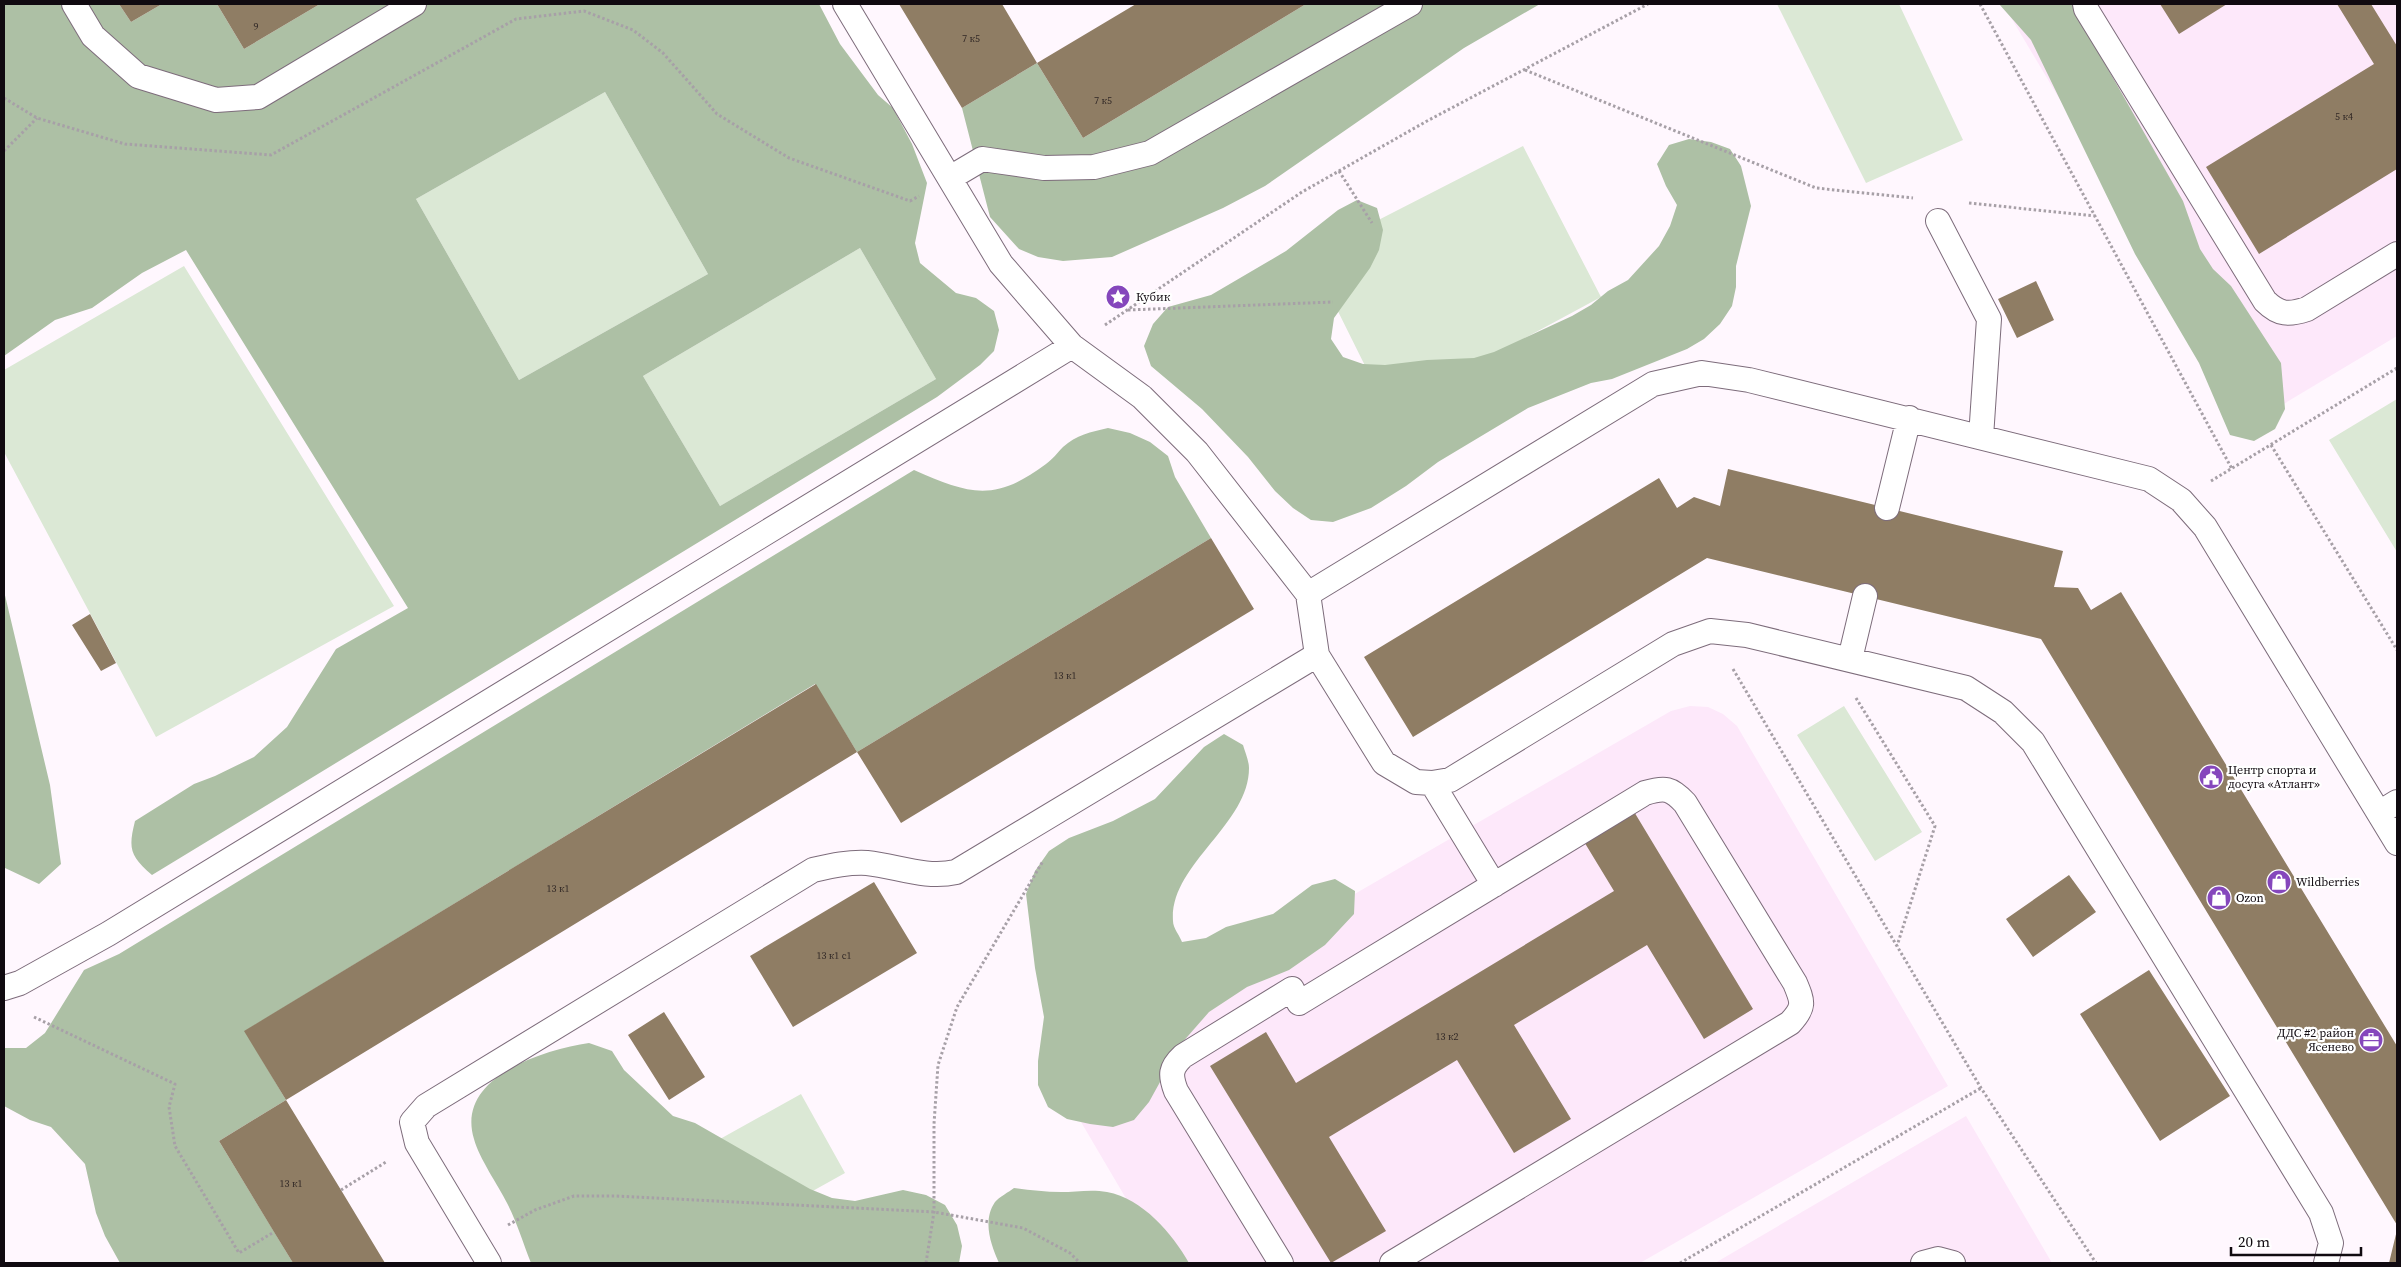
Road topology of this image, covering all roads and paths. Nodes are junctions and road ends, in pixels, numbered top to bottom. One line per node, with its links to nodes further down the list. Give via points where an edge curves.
1 (74, 4): 2 (lane, via 93,36 138,76 216,100 258,97)
2 (414, 4)
3 (845, 4): 13 (lane)
4 (1410, 4): 13 (lane, via 1150,153 1094,167 1044,168 982,159)
5 (1648, 4): 8 (path)
6 (1980, 4): 16 (path)
7 (2085, 4): 19 (lane, via 2265,302 2275,311 2292,314 2307,309)
8 (1524, 70): 12 (path); 14 (path, via 1816,188)
9 (4, 98): 10 (path)
10 (37, 118): 11 (path); 13 (path, via 125,144 270,155 516,19 584,11 633,30 663,53 717,114 789,158 910,201)
11 (4, 152)
12 (1340, 171): 18 (path); 21 (path, via 1302,192)
13 (950, 178): 22 (lane, via 1001,264)
14 (1922, 198)
15 (1960, 202): 16 (path)
16 (2095, 216): 27 (path)
17 (1938, 221): 25 (lane, via 1989,319)
18 (1372, 223)
19 (2397, 254)
20 (1333, 302): 21 (path)
21 (1127, 310): 22 (path)
22 (1072, 346): 30 (lane, via 1142,398 1197,452); 42 (lane, via 108,934 20,983)
23 (2397, 368): 26 (path)
24 (1909, 418): 25 (lane); 29 (lane); 30 (lane, via 1730,377 1702,374 1652,384)
25 (1981, 437): 28 (lane, via 2149,479)
26 (2271, 445): 27 (path); 33 (path)
27 (2232, 469): 28 (path)
28 (2181, 500): 37 (lane, via 2206,527)
29 (1887, 508)
30 (1308, 594): 34 (lane)
31 (1866, 596): 35 (lane)
32 (1710, 631): 35 (lane, via 1747,635); 36 (lane, via 1674,644 1450,780); 41 (path)
33 (2397, 650)
34 (1317, 655): 36 (lane, via 1384,763 1416,782); 45 (lane, via 956,872 940,876 867,863 813,870 426,1106 412,1122)
35 (1850, 658): 41 (path, via 1854,696 1936,826); 58 (lane, via 1966,688 2003,712 2032,742 2321,1213 2331,1243)
36 (1432, 783): 40 (lane)
37 (2388, 808): 38 (lane)
38 (2397, 843)
39 (1046, 856): 47 (path, via 957,1007 938,1065)
40 (1494, 885): 52 (lane, via 1299,1003 1292,989 1183,1056 1173,1066 1170,1077 1176,1090); 53 (lane, via 1645,793 1659,789 1674,792 1685,803 1795,983 1802,1000 1799,1013 1790,1022)
41 (1897, 946): 44 (path)
42 (4, 988)
43 (28, 1014): 48 (path, via 175,1084 169,1108 175,1146 239,1254)
44 (1981, 1088): 54 (path); 57 (path)
45 (417, 1143): 46 (path); 49 (lane)
46 (341, 1190)
47 (934, 1212): 49 (path, via 574,1196 535,1210); 50 (path); 51 (path, via 1023,1228 1070,1253)
48 (274, 1232)
49 (483, 1254)
50 (926, 1263)
51 (1080, 1263)
52 (1281, 1263)
53 (1392, 1263)
54 (1680, 1263)
55 (1923, 1263): 56 (lane, via 1938,1259)
56 (1953, 1263)
57 (2096, 1263)
58 (2326, 1263)

